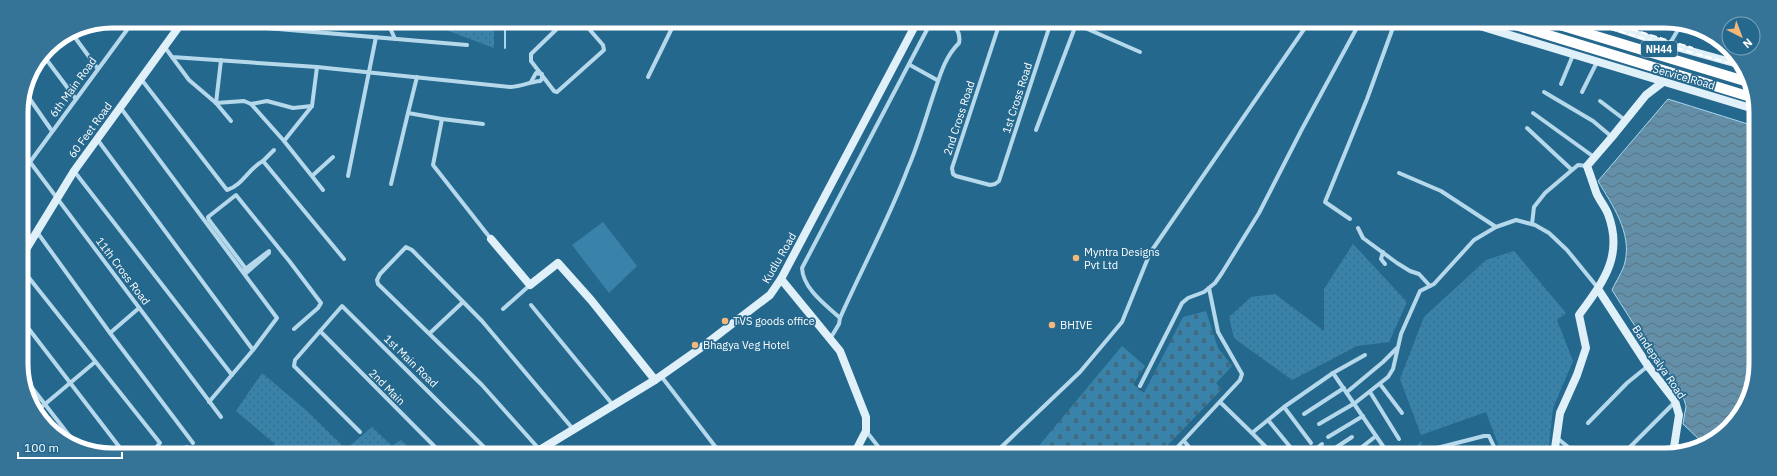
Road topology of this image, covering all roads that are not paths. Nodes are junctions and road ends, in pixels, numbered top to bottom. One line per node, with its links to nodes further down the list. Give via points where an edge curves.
1 (128, 28): 42 (street, 6th Main Road)
2 (178, 28): 29 (street, 60 Feet Road)
3 (268, 28): 26 (street)
4 (390, 28): 27 (street)
5 (558, 28): 46 (street, via 531,54 531,61)
6 (588, 28): 46 (street, via 603,45 604,50 557,92)
7 (672, 28): 48 (street)
8 (914, 28): 110 (street, Kudlu Road)
9 (928, 28): 40 (street)
10 (957, 28): 51 (street, via 960,35 959,43 949,54)
11 (998, 28): 93 (street, 2nd Cross Road, via 952,168 956,176 990,185)
12 (1049, 28): 93 (street, 1st Cross Road)
13 (1075, 28): 77 (street)
14 (1088, 28): 31 (street)
15 (1305, 28): 179 (street, via 1150,253 1122,322 1080,372)
16 (1357, 28): 113 (street, via 1259,213 1222,273)
17 (1393, 28): 97 (street, via 1325,202)
18 (1487, 28): 32 (street, Service Road)
19 (1525, 28): 43 (highway, NH44)
20 (1542, 28): 56 (highway)
21 (1570, 28): 52 (highway)
22 (1592, 28): 30 (highway, NH44)
23 (1615, 28): 30 (street)
24 (1679, 30): 30 (street)
25 (75, 37): 42 (street)
26 (376, 37): 27 (street); 45 (street)
27 (395, 39): 28 (street)
28 (467, 45)
29 (164, 46): 33 (street); 49 (street, 60 Feet Road)
30 (1671, 49): 38 (street); 43 (highway); 44 (highway, NH44)
31 (1140, 52)
32 (1573, 54): 37 (street, Service Road); 55 (street)
33 (172, 57): 36 (street); 64 (street, via 189,80)
34 (1729, 58): 38 (street)
35 (47, 60): 62 (street)
36 (220, 60): 41 (street); 64 (street)
37 (1597, 61): 50 (street, Service Road); 58 (street)
38 (1728, 61): 39 (street)
39 (1733, 62)
40 (910, 65): 51 (street); 119 (street, via 802,268 805,282)
41 (317, 68): 45 (street); 66 (street)
42 (98, 69): 62 (street, 6th Main Road)
43 (1666, 71): 60 (highway, NH44)
44 (1739, 73)
45 (368, 74): 47 (street); 92 (street)
46 (542, 74): 53 (street, via 536,73); 53 (street, via 540,81)
47 (417, 77): 53 (street, via 511,87 524,86); 69 (street)
48 (648, 77)
49 (141, 78): 67 (street, 60 Feet Road); 85 (street, via 227,190 233,188)
50 (1649, 78): 54 (street, Service Road); 59 (street)
51 (937, 80): 119 (street, via 908,168)
52 (1743, 80)
53 (531, 82)
54 (1663, 82): 59 (street); 68 (street, Service Road)
55 (1561, 84)
56 (1746, 90)
57 (1544, 92): 78 (street, via 1593,121)
58 (1582, 92)
59 (1646, 95): 73 (street)
60 (1747, 96)
61 (29, 99): 76 (street)
62 (76, 99): 76 (street, 6th Main Road)
63 (1600, 102): 73 (street)
64 (216, 103): 65 (street, via 244,101); 72 (street)
65 (251, 104): 66 (street, via 267,101 293,108); 80 (street)
66 (312, 106): 80 (street)
67 (120, 107): 79 (street, 60 Feet Road); 108 (street)
68 (1749, 108)
69 (408, 113): 71 (street); 94 (street)
70 (1533, 113): 83 (street)
71 (442, 119): 74 (street); 102 (street, via 433,165)
72 (231, 121)
73 (1626, 121): 78 (street)
74 (483, 124)
75 (1527, 128): 88 (street)
76 (52, 130): 86 (street, 6th Main Road)
77 (1036, 130)
78 (1612, 138): 83 (street)
79 (97, 139): 89 (street, 60 Feet Road); 127 (street)
80 (284, 141): 91 (street)
81 (274, 150): 85 (street)
82 (333, 157): 91 (street)
83 (1594, 157): 87 (street)
84 (28, 159): 86 (street, 11th Cross Road)
85 (263, 161): 106 (street)
86 (30, 162): 96 (street, 11th Cross Road)
87 (1587, 166): 88 (street, via 1578,165); 114 (street, via 1608,214 1614,239 1613,259)
88 (1572, 170): 98 (street, via 1545,193 1534,207)
89 (74, 171): 96 (street, 60 Feet Road); 132 (street)
90 (1399, 173): 99 (street, via 1441,191)
91 (312, 176): 95 (street)
92 (348, 176)
93 (999, 180)
94 (391, 184)
95 (323, 190)
96 (57, 198): 101 (street, 60 Feet Road); 117 (street, 11th Cross Road)
97 (1350, 219)
98 (1532, 224): 99 (street, via 1516,220); 114 (street, via 1549,233 1567,250)
99 (1496, 226): 112 (street, via 1474,240)
100 (1358, 228): 105 (street, via 1362,238)
101 (36, 232): 104 (street, 60 Feet Road); 123 (street)
102 (492, 239): 111 (street)
103 (276, 244): 108 (street); 108 (street, via 236,195 210,214 209,220); 121 (street, via 321,303)
104 (28, 246)
105 (1383, 252): 107 (street, via 1381,259); 112 (street, via 1410,271 1419,274)
106 (344, 259)
107 (1385, 264)
108 (246, 270): 127 (street, via 277,318)
109 (28, 277): 129 (street)
110 (782, 279): 125 (street); 133 (street, Kudlu Road, via 770,295)
111 (530, 285): 118 (street); 133 (street, via 558,263)
112 (1430, 286): 126 (street, via 1420,292)
113 (1209, 288): 136 (street, via 1182,303); 142 (street, via 1218,332 1242,374 1240,380)
114 (1598, 288): 130 (street, Bandepalya Road); 163 (street, via 1579,316 1586,348 1560,413)
115 (463, 302): 124 (street); 124 (street, via 412,250 406,247 380,274 378,284); 155 (street, via 509,351)
116 (531, 305): 145 (street)
117 (139, 308): 123 (street); 141 (street, 11th Cross Road)
118 (503, 309)
119 (840, 318): 125 (street)
120 (28, 328): 134 (street)
121 (294, 329)
122 (320, 331): 157 (street, via 295,360 294,366); 172 (street, 2nd Main); 173 (street, 1st Main Road, via 342,306)
123 (110, 333): 166 (street)
124 (430, 333): 174 (street, via 482,385)
125 (830, 339): 156 (street, via 840,351 865,415)
126 (1397, 348): 135 (street, via 1393,370); 138 (street)
127 (254, 350): 132 (street)
128 (1365, 355): 131 (street)
129 (95, 362): 134 (street); 171 (street, via 160,443)
130 (1648, 366): 140 (street, Bandepalya Road); 153 (street, via 1627,383)
131 (1333, 373): 138 (street); 146 (street)
132 (232, 375): 141 (street)
133 (658, 378): 145 (street, Kudlu Road); 176 (street)
134 (70, 383): 144 (street); 170 (street)
135 (1380, 384): 139 (street); 148 (street)
136 (1140, 386)
137 (31, 387): 144 (street)
138 (1346, 390): 143 (street); 149 (street)
139 (1370, 392): 143 (street); 164 (street)
140 (1675, 401): 169 (street, Bandepalya Road, via 1679,415); 192 (street)
141 (209, 402): 150 (street, 11th Cross Road)
142 (1220, 402): 158 (street); 165 (street)
143 (1355, 403): 151 (street); 154 (street)
144 (44, 404): 147 (street); 159 (street)
145 (614, 405): 155 (street, Kudlu Road)
146 (1284, 407): 152 (street); 167 (street)
147 (40, 408)
148 (1402, 413)
149 (1304, 414)
150 (221, 416)
151 (1362, 416): 160 (street); 161 (street)
152 (1268, 420): 158 (street); 183 (street)
153 (1588, 423)
154 (1319, 424)
155 (573, 429): 175 (street, Kudlu Road)
156 (866, 431): 177 (street); 178 (street)
157 (360, 432)
158 (1252, 434): 182 (street)
159 (69, 436)
160 (1376, 436): 186 (street); 187 (street)
161 (1328, 437)
162 (1352, 437): 185 (street)
163 (1557, 438): 190 (street); 191 (street)
164 (1399, 439)
165 (1184, 441): 180 (street); 181 (street)
166 (194, 443)
167 (1312, 443)
168 (1322, 444): 184 (street)
169 (1674, 447)
170 (120, 448)
171 (156, 448)
172 (436, 448)
173 (485, 448)
174 (533, 448)
175 (542, 448)
176 (716, 448)
177 (857, 448)
178 (879, 448)
179 (1000, 448)
180 (1177, 448)
181 (1190, 448)
182 (1267, 448)
183 (1291, 448)
184 (1317, 448)
185 (1335, 448)
186 (1361, 448)
187 (1384, 448)
188 (1437, 448): 189 (street, via 1490,436)
189 (1494, 448)
190 (1555, 448)
191 (1569, 448)
192 (1629, 448)

